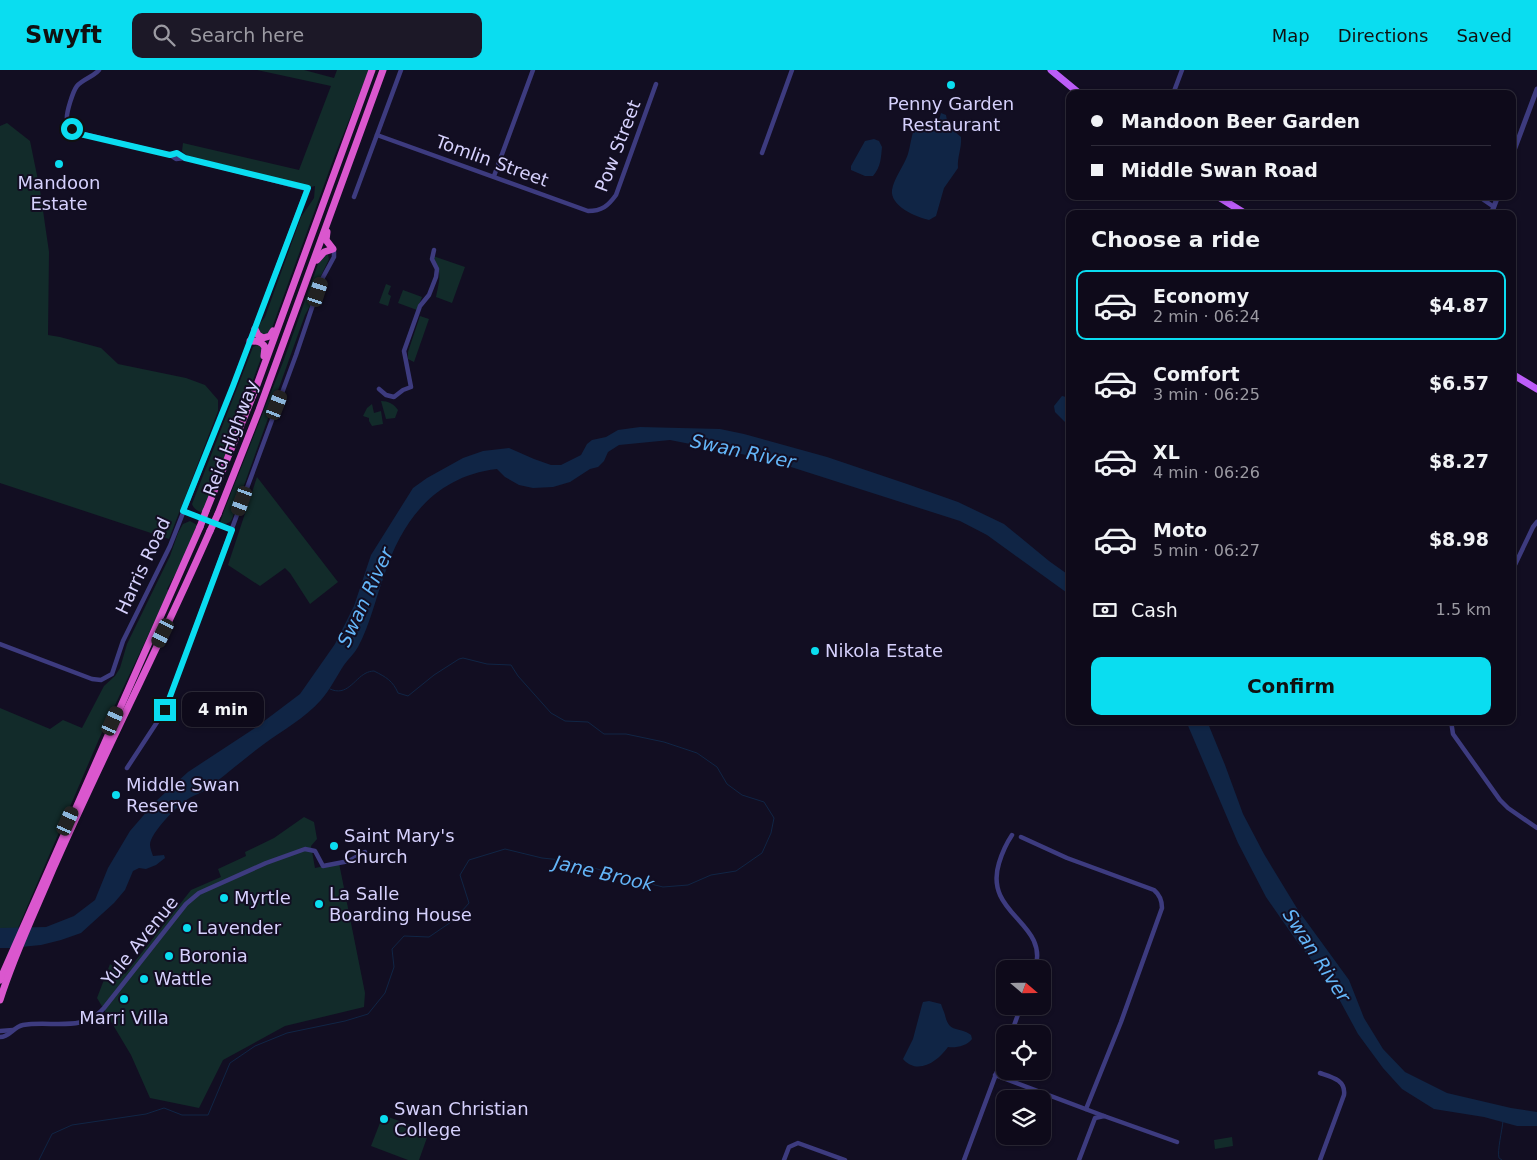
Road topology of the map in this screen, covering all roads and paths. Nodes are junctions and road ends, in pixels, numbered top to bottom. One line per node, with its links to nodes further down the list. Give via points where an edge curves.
1 (99, 70): 30 (street, Harris Road, via 74,90 66,117 72,129 80,134 308,188)
2 (372, 70): 29 (highway, Reid Highway)
3 (383, 70): 22 (highway, Reid Highway)
4 (401, 70): 13 (street)
5 (533, 70): 16 (street)
6 (792, 70): 15 (street)
7 (1051, 70): 10 (main road)
8 (1182, 70): 11 (street)
9 (656, 84): 25 (street, Pow Street, via 616,195 609,205)
10 (1075, 90)
11 (1174, 90)
12 (1537, 90): 14 (street)
13 (377, 135): 16 (street, Tomlin Street); 17 (street)
14 (1516, 145)
15 (762, 153)
16 (494, 176): 25 (street, Tomlin Street, via 588,211)
17 (354, 197)
18 (1223, 200): 23 (main road)
19 (1484, 200): 21 (street)
20 (1497, 200): 21 (street)
21 (1494, 207): 24 (street)
22 (332, 210): 26 (highway, via 326,237); 28 (highway, Reid Highway)
23 (1240, 210)
24 (1493, 210)
25 (598, 211)
26 (333, 249): 28 (highway, via 319,256); 38 (street, via 334,257 321,281)
27 (434, 250): 33 (street, via 432,259 437,269 436,277 429,295 420,306 404,351 411,388 394,397)
28 (307, 280): 46 (highway, Reid Highway, bridge, via 218,514 178,604)
29 (287, 301): 30 (highway, via 270,336 258,336); 35 (highway, Reid Highway)
30 (255, 329): 31 (street, Harris Road)
31 (250, 341): 35 (highway, via 260,341 266,347); 36 (street, Harris Road)
32 (1516, 376): 34 (main road)
33 (379, 389)
34 (1537, 389)
35 (254, 393): 46 (highway, Reid Highway, bridge, via 200,526)
36 (183, 511): 38 (street); 40 (street, Harris Road, via 170,546 123,641 115,668 107,678 92,680)
37 (1537, 522): 39 (street)
38 (232, 530): 42 (street, via 165,710)
39 (1516, 564)
40 (0, 644)
41 (1452, 725): 43 (street, via 1453,734 1500,800)
42 (127, 768)
43 (1537, 828)
44 (1012, 835): 49 (street, via 996,873 996,887 1006,906 1031,933)
45 (1021, 837): 57 (street, via 1154,890 1162,901)
46 (64, 838): 48 (highway, Reid Highway)
47 (365, 852): 52 (street, Yule Avenue, via 349,861 323,866 316,852 305,849 205,890 186,904 94,1017 79,1023 23,1025)
48 (14, 954): 50 (highway, Reid Highway); 51 (highway, Reid Highway)
49 (1036, 960)
50 (0, 980)
51 (0, 1000)
52 (13, 1030): 53 (street, Yule Avenue); 54 (street, Yule Avenue, via 9,1035)
53 (0, 1031)
54 (0, 1037)
55 (1320, 1073): 64 (street, via 1337,1080 1345,1089)
56 (995, 1076): 57 (street); 62 (street)
57 (1086, 1109): 58 (street)
58 (1104, 1116): 59 (street); 63 (street, via 1095,1118)
59 (1177, 1142)
60 (784, 1160): 61 (street, via 789,1147 795,1143)
61 (845, 1160)
62 (964, 1160)
63 (1079, 1160)
64 (1320, 1160)

